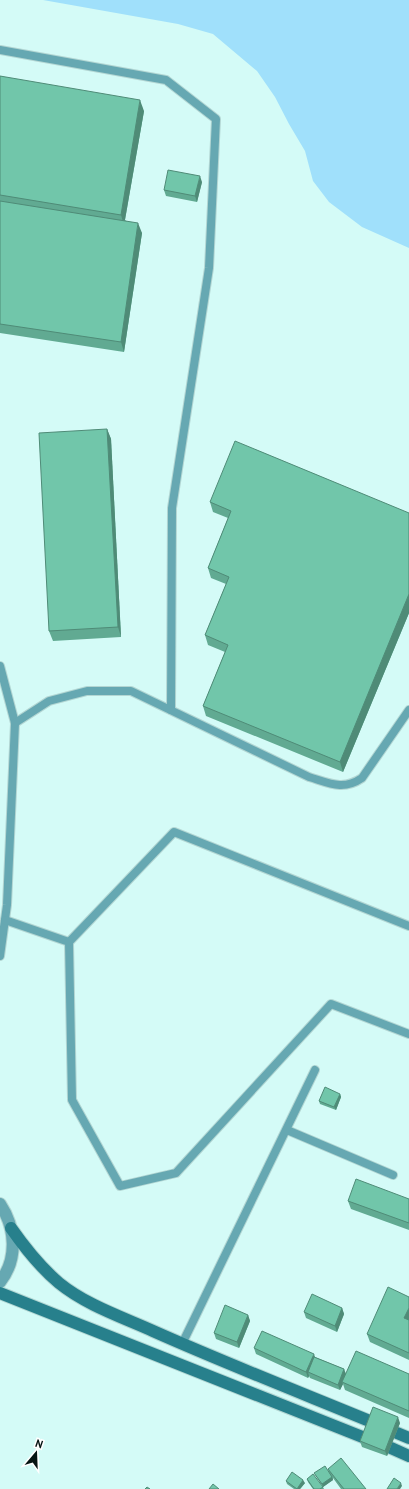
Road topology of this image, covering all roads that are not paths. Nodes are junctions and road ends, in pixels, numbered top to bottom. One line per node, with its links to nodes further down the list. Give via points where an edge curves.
1 (0, 50): 3 (lane, via 166,80 216,119 209,268 172,508)
2 (0, 666): 5 (lane)
3 (171, 710): 4 (lane, via 309,778 338,785 352,784 362,778); 5 (lane, via 131,691 87,691 49,701)
4 (409, 710)
5 (15, 723): 6 (lane)
6 (5, 920): 8 (lane); 9 (lane)
7 (409, 926): 8 (lane, via 174,832)
8 (69, 942): 10 (lane, via 72,1100 120,1186 176,1173 331,1004)
9 (0, 956)
10 (409, 1034)
11 (315, 1070): 12 (lane)
12 (287, 1130): 13 (lane); 18 (lane)
13 (393, 1175)
14 (0, 1204): 15 (street)
15 (11, 1228): 16 (street, via 14,1244 11,1261); 18 (main road, via 41,1267 80,1297)
16 (0, 1282)
17 (0, 1293): 21 (main road)
18 (182, 1344): 19 (main road)
19 (372, 1422)
20 (397, 1432): 22 (main road)
21 (366, 1438)
22 (409, 1438)
23 (391, 1448): 24 (main road)
24 (409, 1456)

